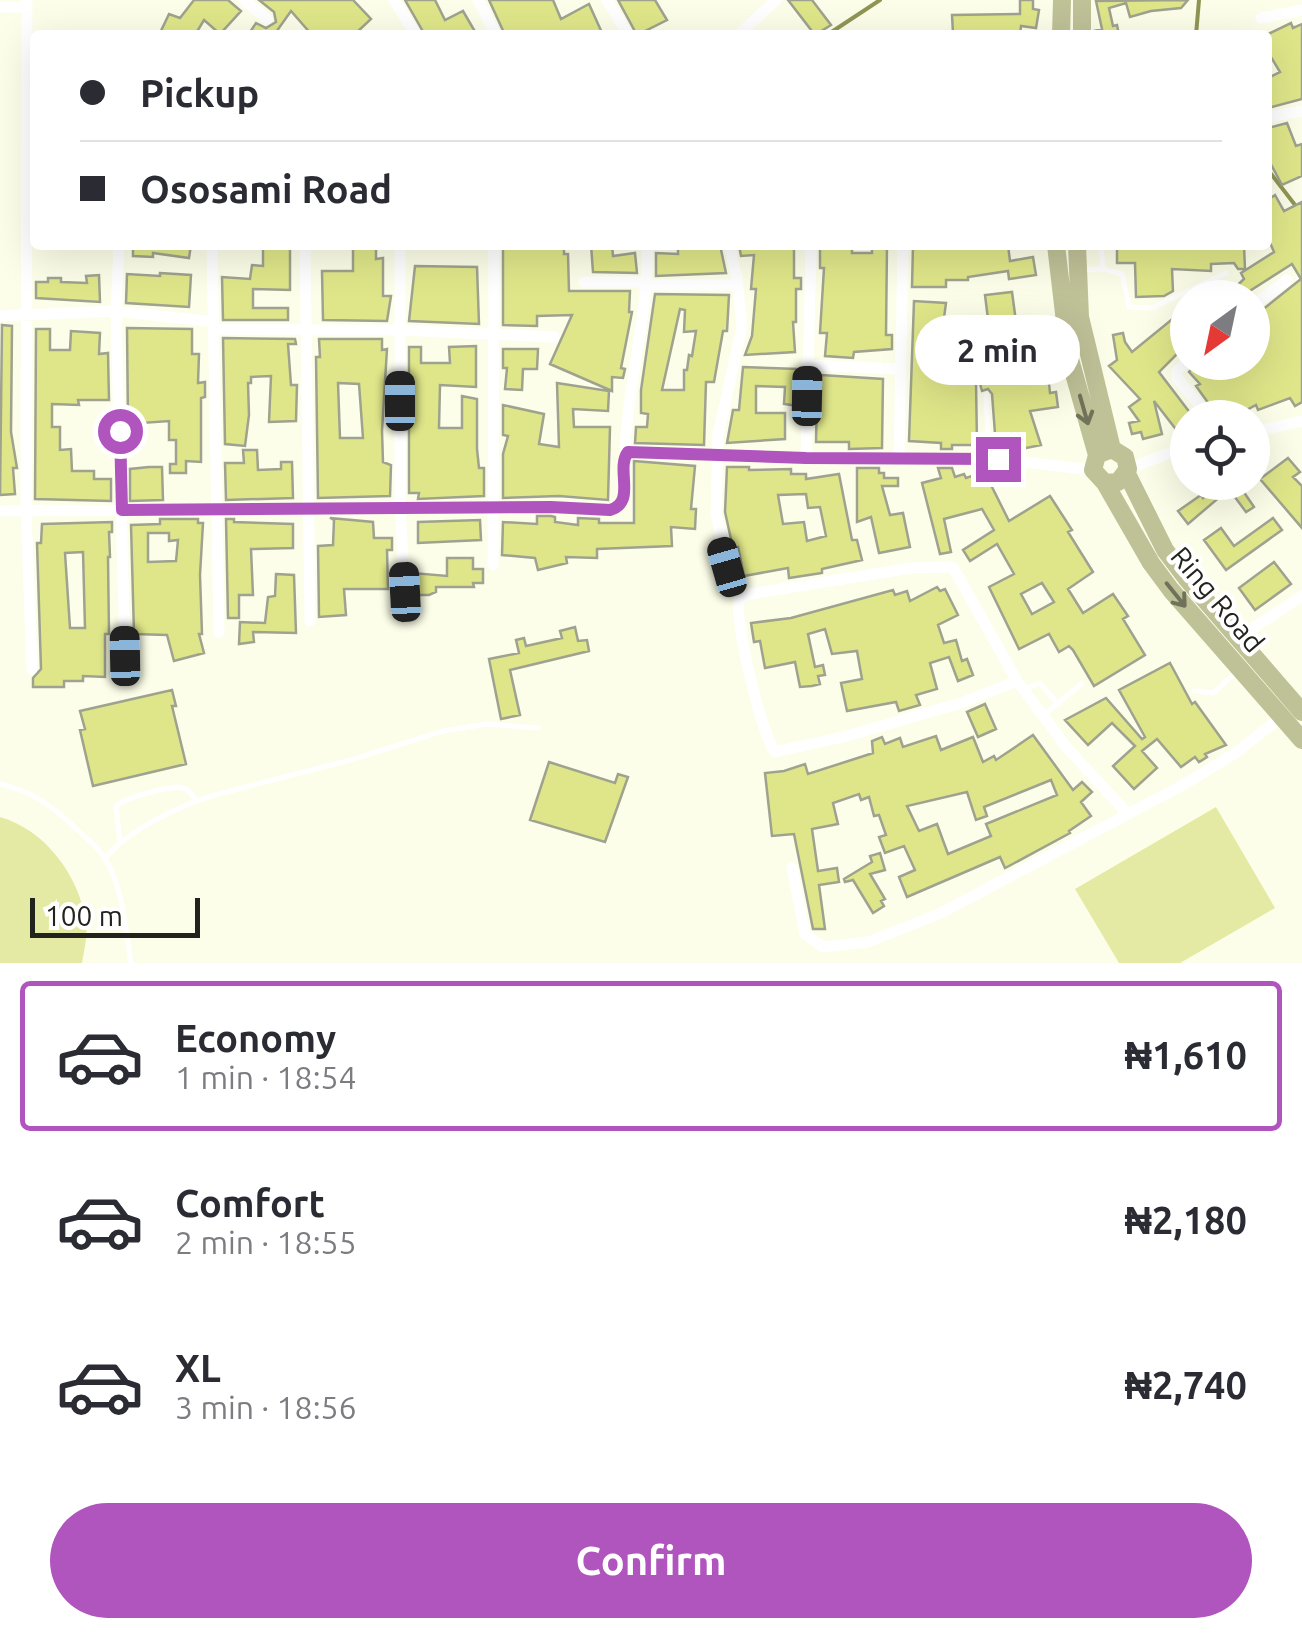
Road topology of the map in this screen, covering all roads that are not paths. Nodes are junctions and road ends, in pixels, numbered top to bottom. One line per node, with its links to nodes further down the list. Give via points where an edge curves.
1 (244, 0): 12 (street)
2 (394, 0): 13 (street)
3 (478, 0): 14 (street)
4 (607, 0): 15 (street)
5 (776, 0): 16 (street)
6 (1062, 0): 17 (main road)
7 (1082, 0): 18 (main road)
8 (27, 3): 9 (street); 21 (street)
9 (0, 7)
10 (1302, 10): 11 (street)
11 (1261, 18)
12 (267, 19)
13 (413, 30)
14 (493, 30)
15 (625, 30)
16 (743, 30)
17 (1061, 30)
18 (1082, 30)
19 (1302, 111): 20 (street)
20 (1272, 116)
21 (30, 144): 43 (street)
22 (119, 250): 42 (street)
23 (212, 250): 45 (street)
24 (305, 250): 47 (street)
25 (400, 250): 46 (street)
26 (494, 250): 48 (street)
27 (648, 250): 39 (street)
28 (729, 250): 40 (street)
29 (811, 250): 50 (street)
30 (904, 250): 51 (street)
31 (1057, 250): 63 (main road, Ring Road, one-way to 63, via 1069,356)
32 (1077, 250): 35 (main road, Ring Road)
33 (1101, 250): 34 (lane)
34 (1103, 269): 35 (lane); 36 (lane, via 1122,274 1129,307 1152,308)
35 (1077, 271): 63 (main road, Ring Road)
36 (1226, 273)
37 (1287, 280): 41 (street)
38 (584, 282): 39 (street)
39 (648, 284): 40 (street); 58 (street)
40 (738, 285): 59 (street, via 742,327)
41 (1270, 293)
42 (116, 311): 43 (street); 45 (street); 68 (street)
43 (25, 315): 44 (street); 70 (street)
44 (0, 316)
45 (215, 326): 47 (street); 64 (street)
46 (400, 330): 47 (street); 48 (street); 66 (street)
47 (308, 331): 65 (street)
48 (495, 334): 49 (street); 67 (street)
49 (554, 336)
50 (807, 364): 51 (street); 61 (street)
51 (900, 368): 60 (street)
52 (1179, 380): 54 (street)
53 (986, 395): 62 (lane)
54 (1195, 400)
55 (1302, 420): 56 (street)
56 (1270, 428)
57 (1170, 450): 63 (street)
58 (625, 454): 59 (street); 67 (street, via 618,508)
59 (717, 456): 61 (street); 72 (street, via 716,514)
60 (898, 457): 61 (street); 62 (street)
61 (806, 458)
62 (989, 459): 63 (street)
63 (1110, 464): 77 (main road, Ring Road, via 1165,550); 80 (main road, Ring Road, one-way to 80, via 1152,563)
64 (214, 508): 65 (street); 68 (street); 76 (street)
65 (306, 508): 66 (street); 75 (street)
66 (400, 508): 67 (street); 73 (street)
67 (494, 508): 71 (street)
68 (122, 510): 70 (street); 78 (street)
69 (0, 511): 70 (street)
70 (26, 511): 79 (street)
71 (494, 565)
72 (727, 567)
73 (405, 592)
74 (1302, 596): 77 (street)
75 (310, 621)
76 (219, 632)
77 (1238, 638): 85 (main road, Ring Road)
78 (125, 656)
79 (32, 669)
80 (1240, 669): 83 (lane, via 1213,693); 87 (main road, Ring Road)
81 (1081, 684): 84 (lane)
82 (1021, 685): 82 (street, via 775,752 748,666 739,600 893,571 953,567); 84 (lane, via 1040,683); 86 (street)
83 (1194, 692)
84 (1058, 704): 86 (lane)
85 (1302, 712)
86 (1043, 715): 92 (street)
87 (1283, 716): 89 (main road, Ring Road); 92 (street, via 1234,754)
88 (538, 728): 91 (lane, via 487,724 443,731)
89 (1302, 740)
90 (0, 784): 94 (lane, via 48,803)
91 (196, 801): 93 (lane); 93 (lane, via 180,787 124,799 114,814)
92 (1126, 813): 95 (street, via 942,913 900,932 835,947 805,934)
93 (120, 843): 94 (lane)
94 (104, 858): 96 (lane)
95 (792, 868)
96 (131, 963)

